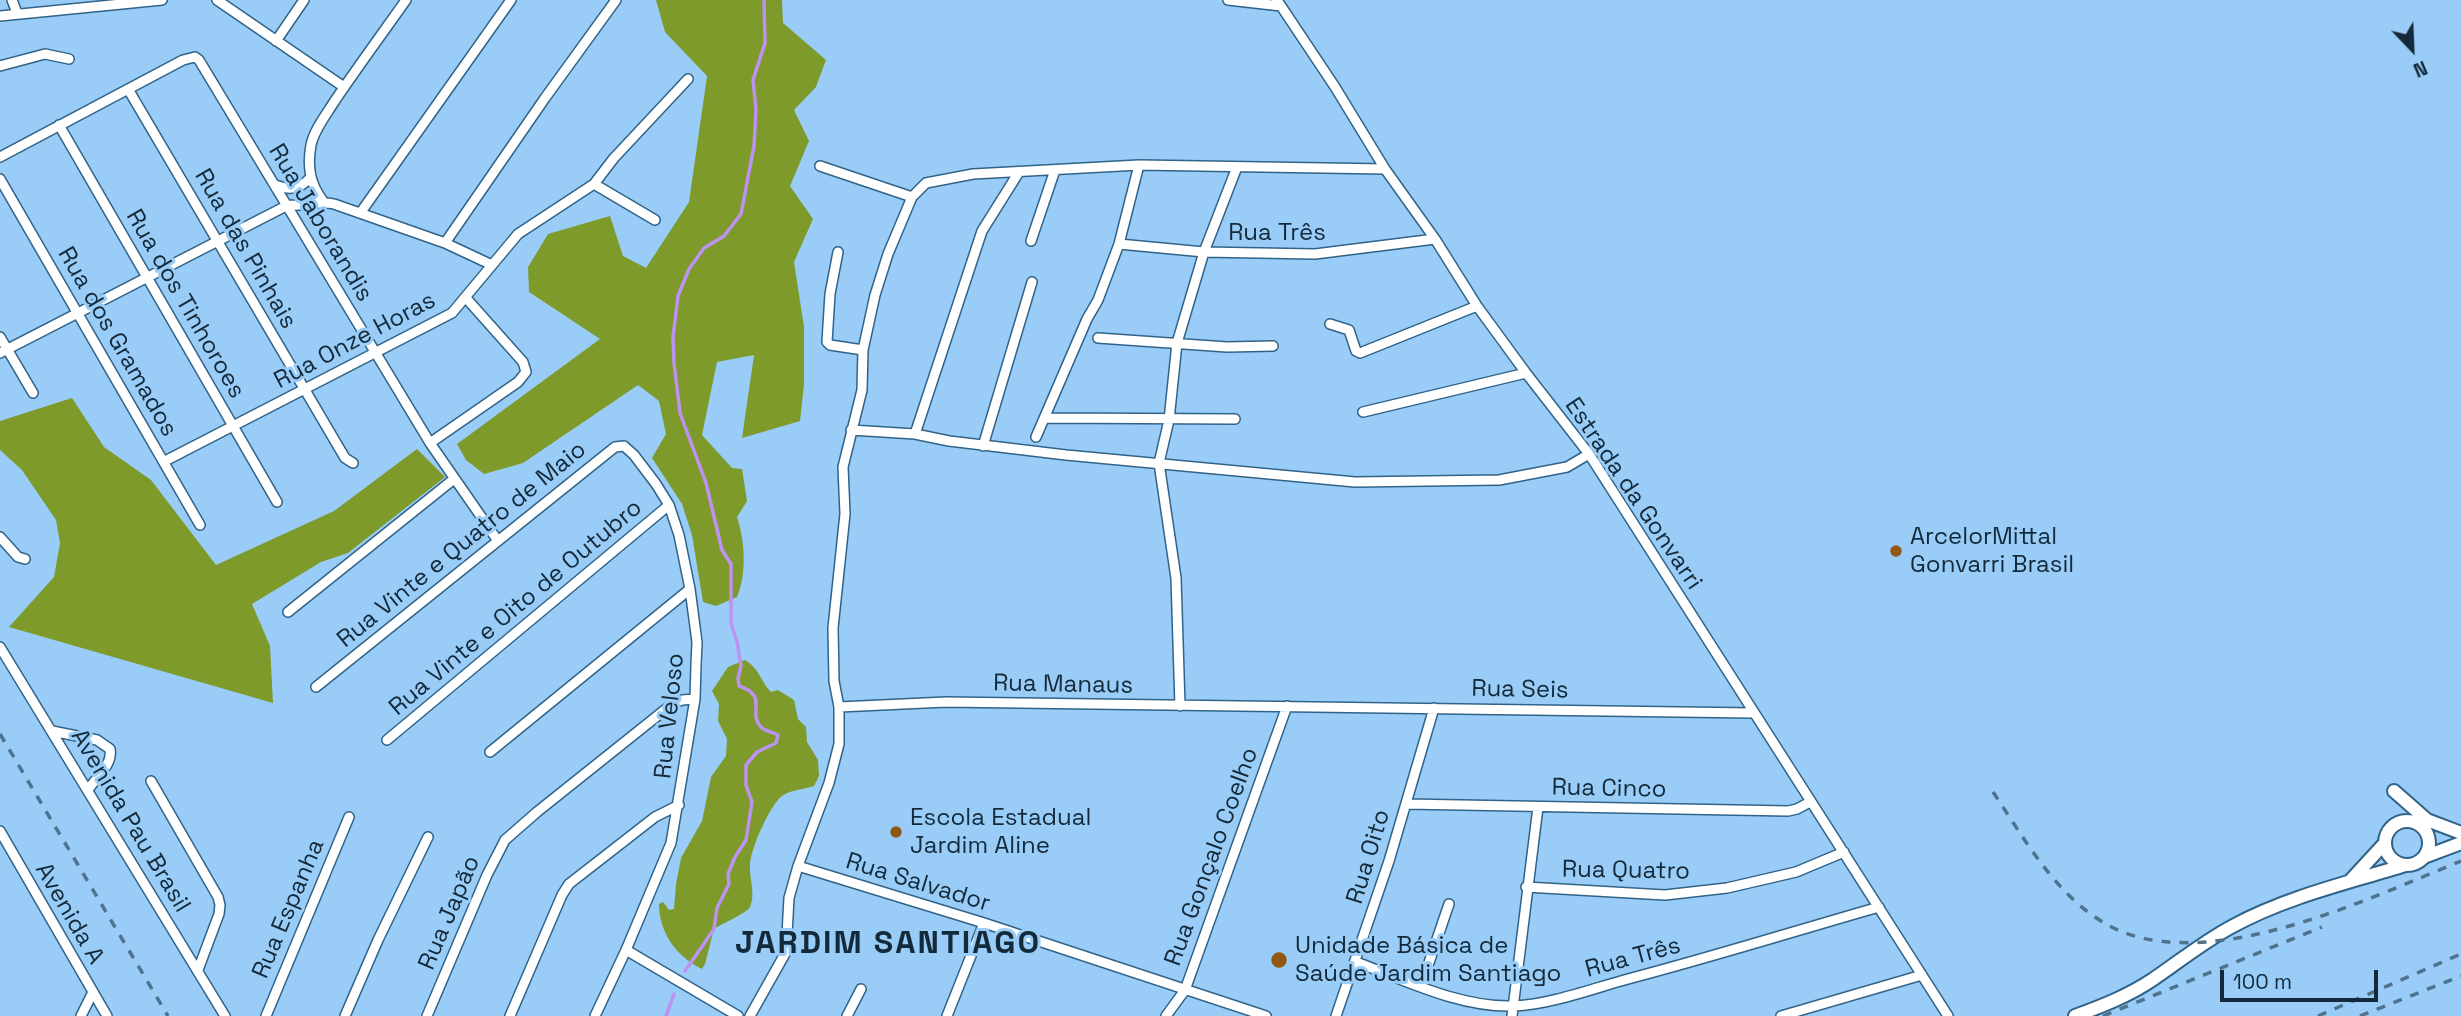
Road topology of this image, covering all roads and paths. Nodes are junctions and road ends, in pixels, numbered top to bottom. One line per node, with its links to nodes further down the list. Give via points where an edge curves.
1 (12, 0): 12 (street)
2 (162, 0): 9 (street)
3 (217, 0): 14 (street)
4 (304, 0): 14 (street)
5 (406, 0): 18 (street)
6 (511, 0): 35 (street)
7 (617, 0): 40 (street)
8 (1228, 0): 11 (street)
9 (128, 2): 10 (street)
10 (101, 3): 12 (street)
11 (1279, 3): 25 (street, Estrada da Gonvarri)
12 (17, 13): 13 (street)
13 (0, 16)
14 (276, 41): 18 (street)
15 (69, 59): 16 (street, via 45,54)
16 (0, 66)
17 (688, 79): 30 (street, Rua Onze Horas)
18 (344, 88): 28 (street, via 311,143)
19 (128, 89): 20 (street); 31 (street, Rua Jaborandis, via 195,57); 38 (street, Rua das Pinhais)
20 (59, 125): 21 (street); 45 (street, Rua dos Tinhoroes)
21 (0, 157)
22 (1139, 165): 24 (street); 26 (street); 41 (street)
23 (820, 166): 32 (street)
24 (1237, 167): 25 (street); 43 (street)
25 (1385, 169): 37 (street, Estrada da Gonvarri)
26 (1055, 170): 27 (street); 39 (street)
27 (1019, 172): 32 (street, via 938,179 926,183); 67 (street, via 982,231)
28 (310, 178): 31 (street, via 295,189); 33 (street)
29 (0, 179): 49 (street, Rua dos Gramados)
30 (594, 184): 36 (street); 44 (street, Rua Onze Horas, via 518,234)
31 (275, 185): 34 (street, Rua Jaborandis)
32 (912, 197): 55 (street, via 888,254)
33 (323, 201): 34 (street, via 302,207); 35 (street)
34 (288, 205): 38 (street); 57 (street, Rua Jaborandis)
35 (361, 212): 40 (street)
36 (655, 220)
37 (1435, 239): 43 (street, Rua Três, via 1315,254); 48 (street, Estrada da Gonvarri)
38 (218, 241): 45 (street); 59 (street, Rua das Pinhais)
39 (1031, 241)
40 (445, 243): 44 (street)
41 (1119, 244): 43 (street, Rua Três); 62 (street)
42 (838, 251): 55 (street, via 827,342)
43 (1204, 252): 53 (street)
44 (492, 265): 47 (street, Rua Onze Horas)
45 (147, 277): 49 (street); 65 (street, Rua dos Tinhoroes)
46 (1032, 282): 70 (street)
47 (466, 298): 57 (street, Rua Onze Horas, via 444,318); 69 (street, via 523,362 526,372)
48 (1478, 306): 50 (street, via 1360,353 1349,330); 58 (street, Estrada da Gonvarri)
49 (77, 312): 56 (street); 73 (street, Rua dos Gramados)
50 (1330, 324)
51 (0, 337): 56 (street)
52 (1098, 338): 53 (street)
53 (1178, 343): 54 (street); 63 (street)
54 (1273, 346)
55 (863, 350): 66 (street, via 862,390)
56 (4, 351): 60 (street)
57 (375, 354): 59 (street, Rua Onze Horas); 69 (street, Rua Jaborandis)
58 (1526, 373): 61 (street); 72 (street, Estrada da Gonvarri)
59 (305, 389): 65 (street, Rua Onze Horas); 74 (street, Rua das Pinhais)
60 (33, 393)
61 (1363, 412)
62 (1045, 418): 63 (street); 68 (street)
63 (1169, 419): 64 (street); 75 (street)
64 (1235, 419)
65 (233, 426): 73 (street, Rua Onze Horas); 77 (street, Rua dos Tinhoroes)
66 (851, 430): 67 (street); 90 (street, via 843,467 845,514 833,628)
67 (915, 434): 70 (street)
68 (1036, 437)
69 (429, 443): 76 (street, Rua Jaborandis)
70 (983, 446): 75 (street)
71 (634, 454): 78 (street, Rua Veloso); 81 (street, Rua Vinte e Quatro de Maio, via 624,446 615,447)
72 (1589, 454): 75 (street, via 1567,467 1482,481 1355,482); 92 (street, Estrada da Gonvarri)
73 (165, 461): 79 (street, Rua dos Gramados)
74 (352, 463)
75 (1159, 463): 88 (street, via 1176,578)
76 (454, 479): 81 (street, Rua Jaborandis); 84 (street)
77 (277, 502)
78 (669, 505): 83 (street, Rua Veloso); 94 (street, Rua Vinte e Oito de Outubro)
79 (200, 525)
80 (0, 537): 82 (street)
81 (498, 541): 86 (street, Rua Vinte e Quatro de Maio)
82 (25, 559)
83 (690, 589): 87 (street, Rua Veloso, via 697,642); 95 (street)
84 (288, 612)
85 (0, 647): 93 (street, Avenida Pau Brasil)
86 (316, 687)
87 (695, 699): 101 (street, Rua Veloso); 133 (street, Rua Japão, via 671,705 505,840)
88 (1180, 706): 89 (street, Rua Manaus); 90 (street, Rua Manaus, via 946,702)
89 (1287, 706): 91 (street, Rua Seis); 125 (street, Rua Gonçalo Coelho)
90 (839, 707): 113 (street, via 839,744 829,783)
91 (1434, 708): 92 (street, Rua Seis); 100 (street, Rua Oito)
92 (1753, 713): 99 (street, Estrada da Gonvarri)
93 (52, 731): 97 (street, Avenida Pau Brasil); 97 (street, via 97,740 110,749 108,765)
94 (387, 740)
95 (490, 752)
96 (151, 781): 121 (street, via 220,905)
97 (88, 790): 121 (street, Avenida Pau Brasil)
98 (2394, 790): 106 (main road, via 2427,820)
99 (1810, 802): 102 (street, Rua Cinco, via 1788,811); 110 (street, Estrada da Gonvarri)
100 (1406, 804): 102 (street, Rua Cinco); 120 (street, Rua Oito)
101 (679, 805): 119 (street, Rua Veloso, via 667,856); 134 (street, via 655,817 569,884)
102 (1538, 807): 115 (street)
103 (349, 817): 131 (street, Rua Espanha)
104 (2424, 828): 106 (main road, via 2449,837); 108 (main road, via 2416,822 2399,822 2391,827); 111 (main road, via 2429,848)
105 (0, 831): 126 (street, Avenida A)
106 (2461, 834)
107 (428, 837): 132 (street)
108 (2385, 843): 112 (main road, via 2395,862); 114 (main road)
109 (2461, 843): 111 (main road)
110 (1844, 852): 115 (street, Rua Quatro, via 1797,872 1727,888 1665,895); 117 (street, Estrada da Gonvarri)
111 (2424, 857): 112 (main road)
112 (2405, 865): 114 (main road)
113 (798, 866): 118 (street, Rua Salvador); 137 (street, via 789,898 786,952)
114 (2350, 882): 145 (main road, via 2235,924 2130,993)
115 (1527, 887): 127 (street)
116 (1449, 904): 123 (street)
117 (1879, 907): 122 (street, Estrada da Gonvarri); 127 (street, Rua Três)
118 (984, 923): 125 (street, Rua Salvador); 139 (street)
119 (626, 950): 135 (street, Rua Veloso); 136 (street)
120 (1356, 962): 123 (street, Rua Três); 142 (street, Rua Oito)
121 (198, 970): 130 (street, Avenida Pau Brasil)
122 (1922, 975): 143 (street); 144 (street, Estrada da Gonvarri)
123 (1420, 986): 127 (street, Rua Três)
124 (861, 989): 138 (street)
125 (1185, 990): 140 (street, Rua Gonçalo Coelho); 141 (street, Rua Salvador)
126 (93, 992): 128 (street); 129 (street, Avenida A)
127 (1512, 1011)
128 (81, 1016)
129 (107, 1016)
130 (225, 1016)
131 (266, 1016)
132 (345, 1016)
133 (427, 1016)
134 (510, 1016)
135 (595, 1016)
136 (738, 1016)
137 (750, 1016)
138 (846, 1016)
139 (947, 1016)
140 (1166, 1016)
141 (1266, 1016)
142 (1336, 1016)
143 (1781, 1016)
144 (1948, 1016)
145 (2075, 1016)

